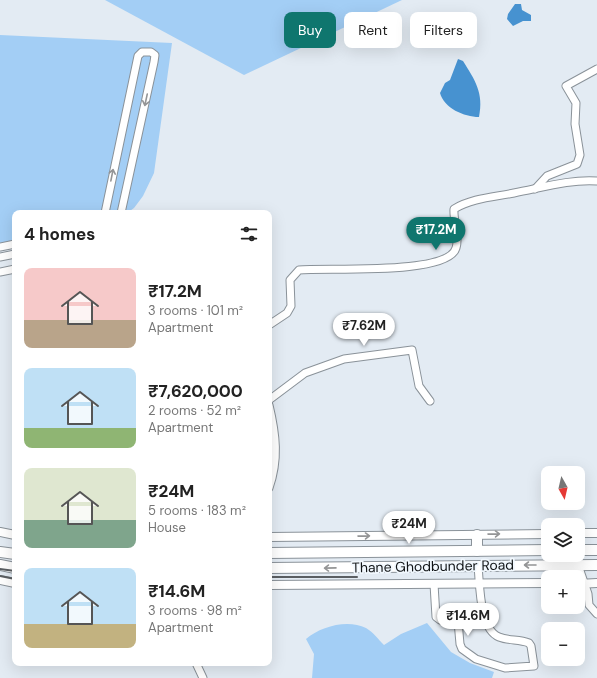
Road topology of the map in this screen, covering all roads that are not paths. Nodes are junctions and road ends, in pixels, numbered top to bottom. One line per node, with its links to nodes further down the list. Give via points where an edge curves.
1 (597, 68): 3 (street, via 566,86 576,103 575,124 580,155 577,164 547,176)
2 (597, 181): 3 (street)
3 (535, 189): 12 (street, via 473,201 454,209 456,250 436,261 405,268 299,270 290,280 291,306 287,313)
4 (106, 210): 5 (street, one-way to 5, via 138,56 142,52 151,52 155,55 154,62)
5 (122, 210)
6 (12, 244): 7 (street)
7 (0, 247)
8 (12, 254): 9 (street)
9 (0, 257)
10 (12, 270): 11 (street)
11 (0, 272)
12 (272, 323)
13 (272, 398): 14 (street, via 311,370 344,359 412,350 419,386)
14 (430, 401)
15 (272, 418): 16 (street, via 277,441)
16 (272, 480)
17 (0, 532): 20 (street)
18 (585, 533): 19 (street)
19 (597, 533)
20 (12, 534)
21 (541, 534): 22 (street, one-way to 21)
22 (477, 535): 23 (street, one-way to 22); 27 (main road)
23 (272, 537)
24 (541, 550): 27 (main road, Thane Ghodbunder Road)
25 (585, 550): 26 (main road)
26 (597, 550)
27 (477, 551): 29 (main road, Thane Ghodbunder Road)
28 (0, 552): 30 (main road)
29 (272, 553)
30 (12, 554)
31 (0, 565): 35 (main road)
32 (578, 565): 33 (main road, Thane Ghodbunder Road); 34 (main road, Thane Ghodbunder Road, one-way to 34); 37 (street)
33 (597, 565)
34 (478, 566): 36 (main road, Thane Ghodbunder Road, one-way to 36); 43 (street)
35 (12, 567)
36 (272, 568)
37 (579, 570)
38 (0, 580): 39 (street)
39 (12, 582)
40 (541, 583): 43 (street)
41 (597, 583): 44 (street)
42 (434, 584): 43 (street); 43 (street, via 436,617 440,620 458,621 460,644 470,655 505,668 534,666 529,643 510,641 497,636 487,626); 45 (street)
43 (480, 584)
44 (585, 584)
45 (272, 585)
46 (585, 594): 47 (street, via 589,605)
47 (597, 614)
48 (197, 666): 49 (street)
49 (203, 678)

